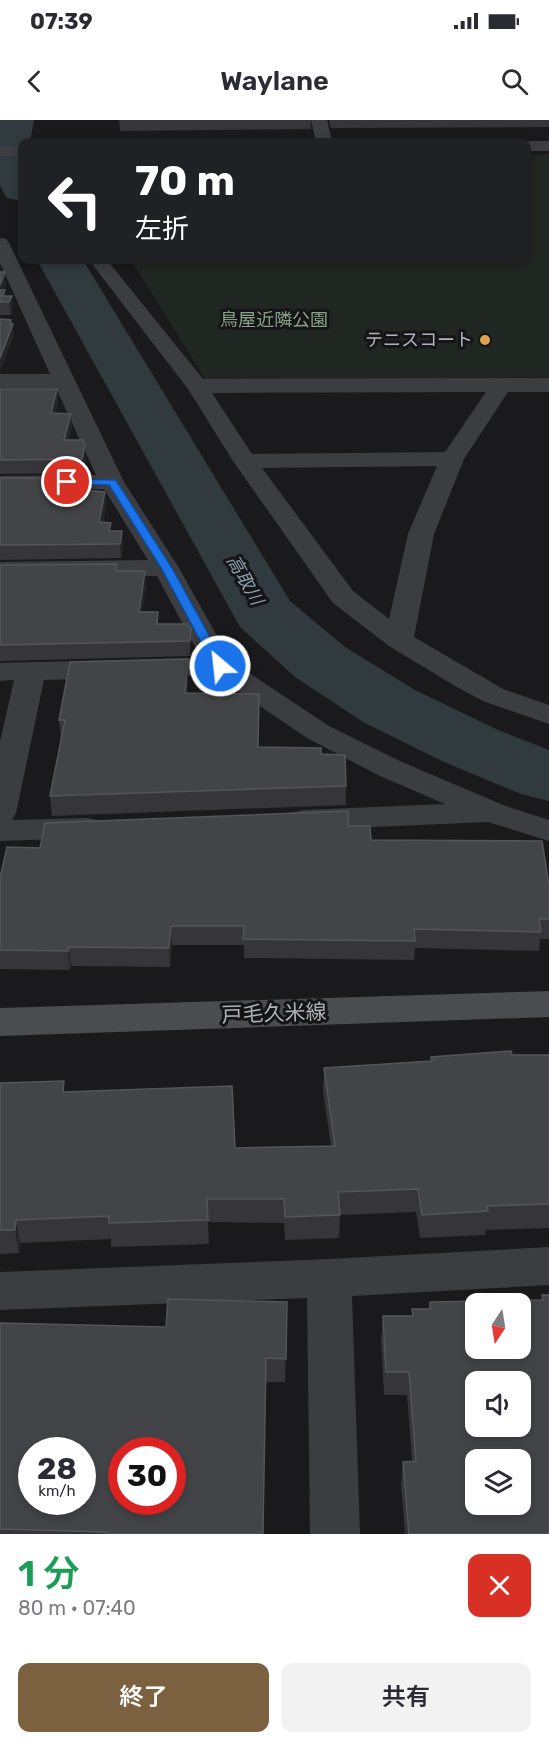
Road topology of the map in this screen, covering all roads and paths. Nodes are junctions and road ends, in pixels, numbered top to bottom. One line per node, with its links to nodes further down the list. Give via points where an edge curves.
1 (319, 120): 2 (street)
2 (323, 138)
3 (531, 146): 4 (street)
4 (549, 146)
5 (18, 151): 6 (street)
6 (0, 152)
7 (3, 257): 9 (street, via 24,323)
8 (100, 264): 13 (street)
9 (63, 381): 12 (street); 16 (street)
10 (502, 385): 11 (street); 13 (street); 14 (street)
11 (549, 385)
12 (1, 386)
13 (197, 386): 15 (street)
14 (452, 459): 15 (street); 20 (street, via 421,534)
15 (245, 461): 20 (street, via 343,597)
16 (112, 482): 17 (street); 18 (street)
17 (0, 483)
18 (166, 568): 19 (street); 21 (street)
19 (0, 570)
20 (399, 640): 24 (street, via 483,690)
21 (220, 666): 22 (street); 25 (street, via 318,732)
22 (31, 671): 23 (street); 26 (street)
23 (0, 672)
24 (549, 715)
25 (491, 812): 27 (street); 30 (street)
26 (0, 813)
27 (276, 821)
28 (120, 827): 29 (street)
29 (0, 831)
30 (549, 831)
31 (549, 1004): 32 (main road, 戸毛久米線)
32 (0, 1022)
33 (549, 1266): 34 (street)
34 (329, 1278): 35 (street); 36 (street)
35 (0, 1291)
36 (335, 1534)

